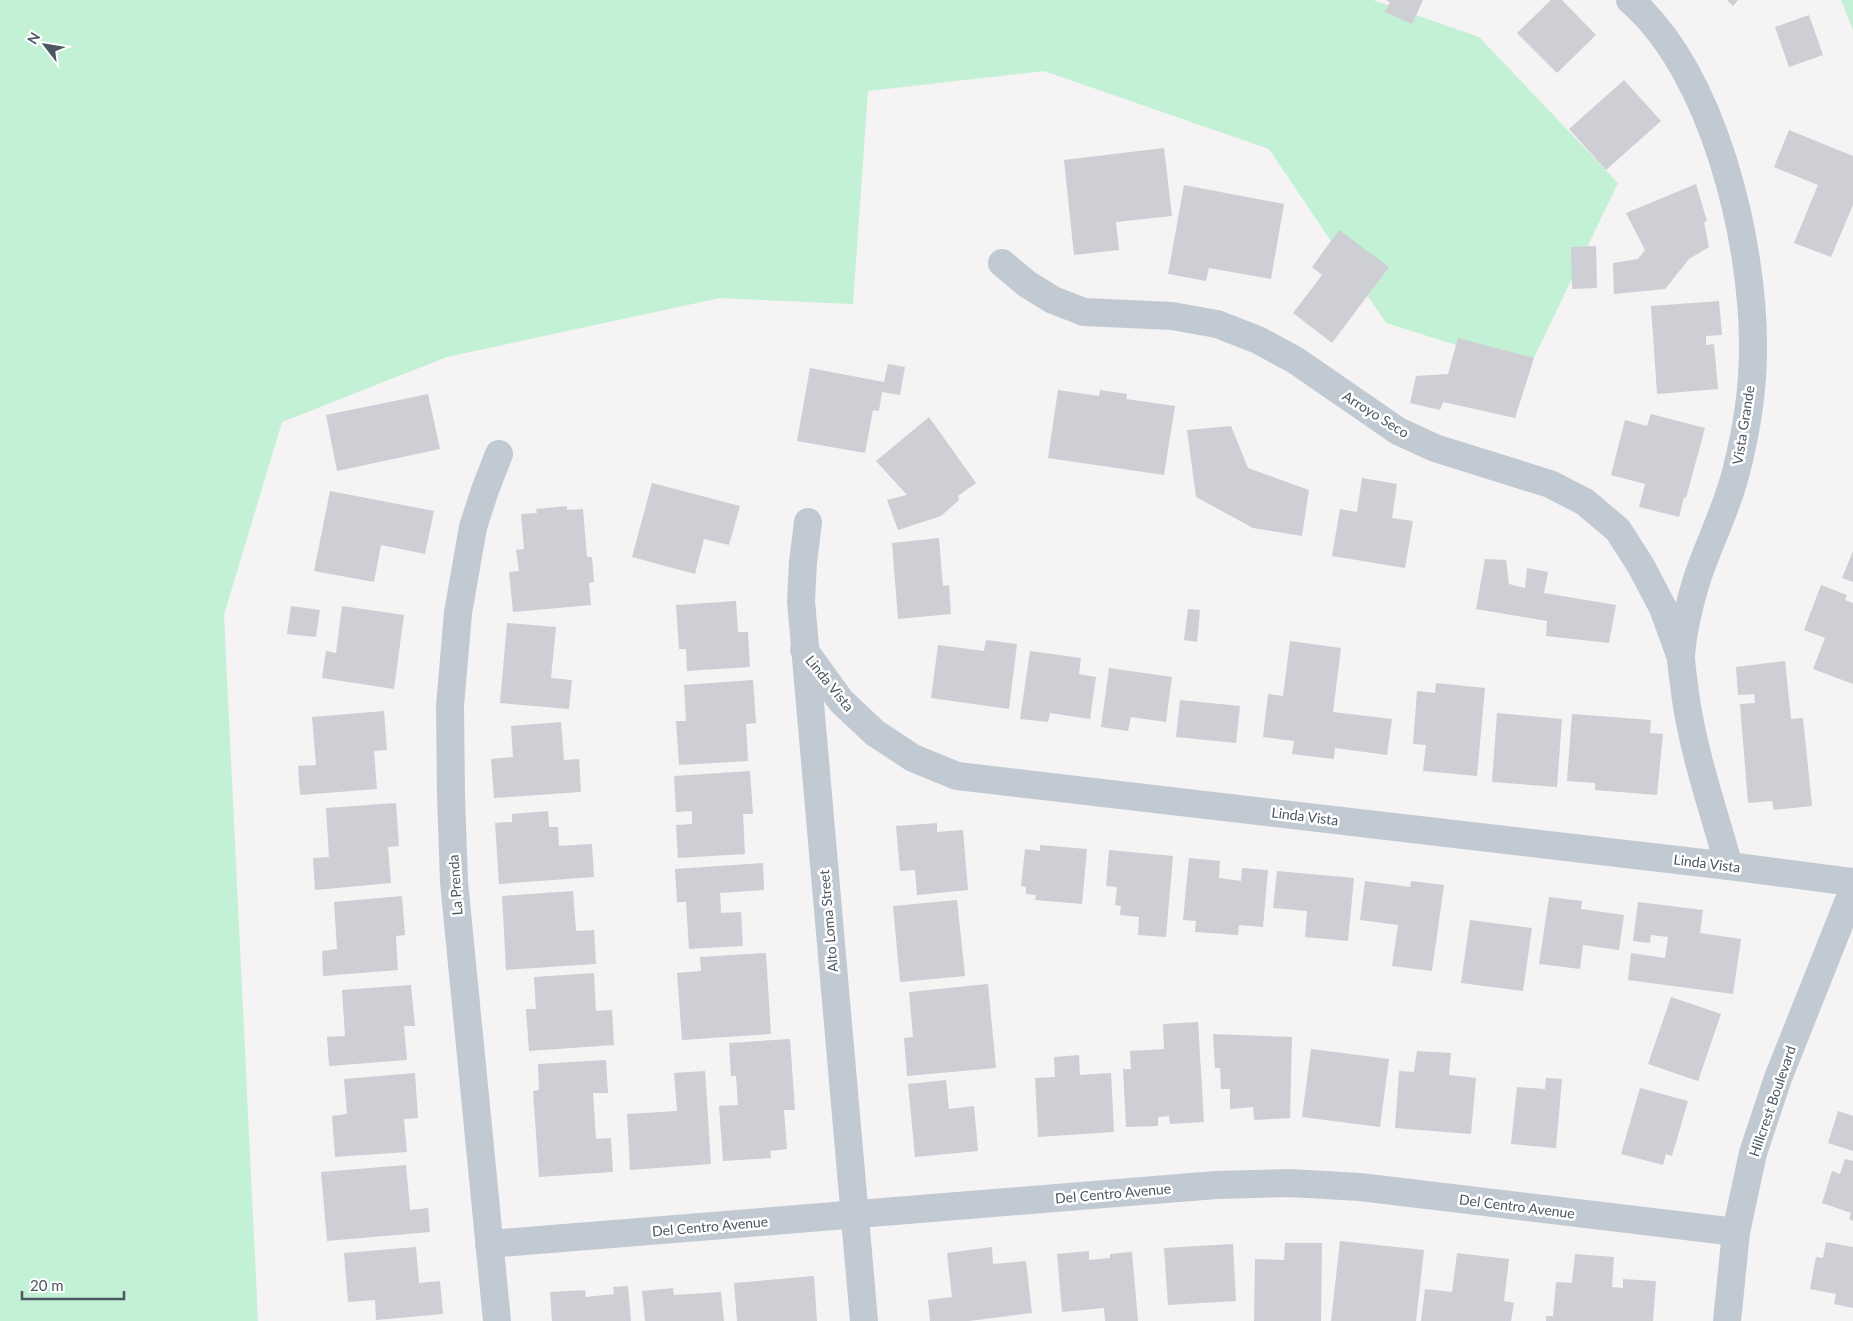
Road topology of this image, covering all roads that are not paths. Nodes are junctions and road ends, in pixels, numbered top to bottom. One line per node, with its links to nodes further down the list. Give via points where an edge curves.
1 (1630, 0): 6 (street, Vista Grande, via 1642,10 1675,52 1705,110 1741,227 1751,291 1753,351 1748,415 1736,473 1688,612)
2 (1002, 263): 6 (street, Arroyo Seco, via 1026,284 1053,300 1084,312 1172,316 1216,324 1258,340 1295,360 1398,431 1434,448 1550,484 1585,502 1618,530 1641,566 1663,608)
3 (499, 454): 12 (street, La Prenda, via 473,527 458,613 450,706 454,882)
4 (808, 522): 5 (street, Alto Loma Street, via 801,601)
5 (804, 650): 7 (street, Linda Vista, via 841,701 875,733 913,758 957,776); 10 (street, Alto Loma Street)
6 (1681, 658): 7 (street, Vista Grande, via 1697,753)
7 (1729, 866): 8 (street, Linda Vista)
8 (1853, 882)
9 (1853, 890): 11 (street, Hillcrest Boulevard, via 1778,1078 1753,1153)
10 (854, 1214): 11 (street, Del Centro Avenue, via 1216,1185 1289,1184 1360,1187); 12 (street, Del Centro Avenue); 14 (street, Alto Loma Street)
11 (1736, 1232): 15 (street, Hillcrest Boulevard)
12 (489, 1244): 13 (street, La Prenda)
13 (497, 1321)
14 (864, 1321)
15 (1728, 1321)

